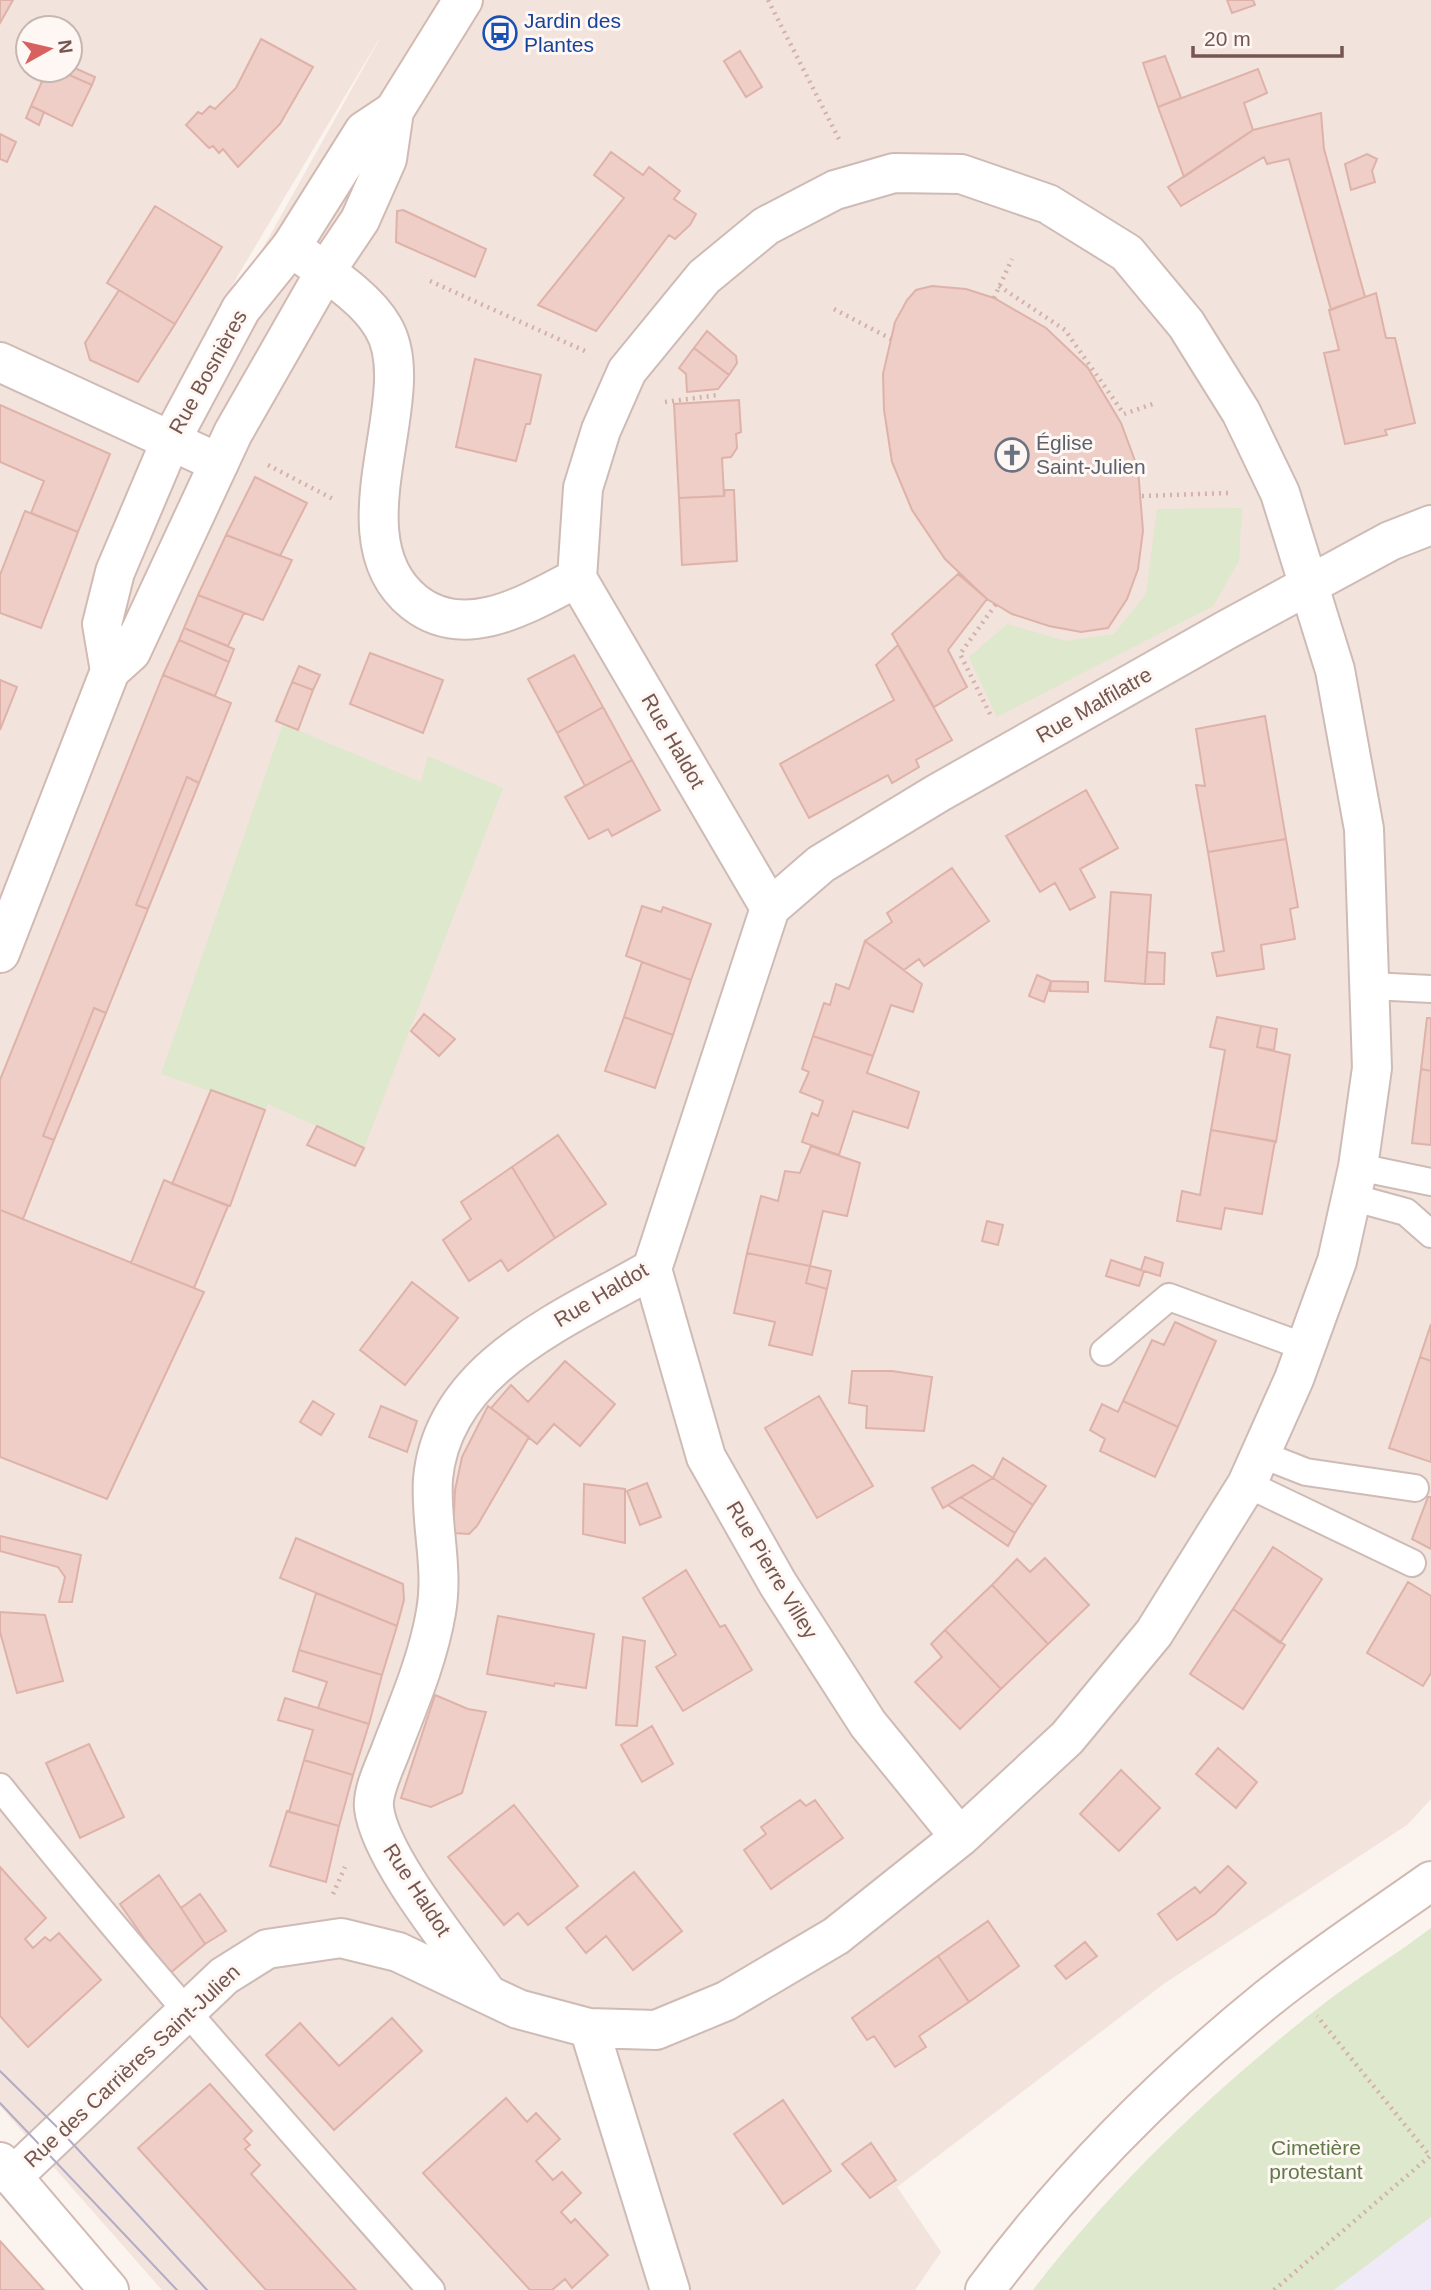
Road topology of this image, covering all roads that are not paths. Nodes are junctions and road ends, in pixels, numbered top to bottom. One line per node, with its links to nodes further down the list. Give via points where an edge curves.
1 (463, 0): 2 (street, Rue Bosnières)
2 (394, 111): 3 (street, Rue Bosnières, via 364,131); 4 (street, Rue Bosnières, via 387,159 360,220)
3 (291, 247): 4 (street); 6 (street, Rue Bosnières, via 241,309)
4 (325, 272): 7 (street, Rue Bosnières); 9 (street, via 384,327 395,369 379,516 384,552 397,588 421,607 452,618 487,619)
5 (0, 362): 6 (street)
6 (171, 440): 7 (street); 11 (street, Rue Bosnières, via 115,572 102,624)
7 (219, 463): 11 (street, Rue Bosnières, via 131,652)
8 (1431, 525): 10 (street, Rue Malfilatre, via 1390,541)
9 (577, 578): 10 (street, Rue des Carrières Saint-Julien, via 583,488 626,371 704,277 766,226 835,190 894,173 961,174 1048,204 1127,253 1186,324 1241,412 1280,493); 12 (street, Rue Haldot)
10 (1310, 587): 12 (street, Rue Malfilatre, via 1228,629 821,864); 14 (street, Rue des Carrières Saint-Julien, via 1335,670 1364,828)
11 (110, 671): 13 (street, Rue Bosnières)
12 (770, 908): 19 (street, Rue Haldot)
13 (0, 953)
14 (1371, 986): 15 (lane); 16 (street, Rue des Carrières Saint-Julien, via 1372,1068)
15 (1431, 989)
16 (1355, 1182): 17 (lane); 18 (lane, via 1406,1212); 20 (street, Rue des Carrières Saint-Julien, via 1336,1261)
17 (1431, 1182)
18 (1431, 1234)
19 (652, 1269): 26 (street, Rue Pierre Villey, via 706,1457 778,1584 868,1724); 28 (street, Rue Haldot, via 497,1362 472,1390 440,1445 433,1480 439,1578 436,1611 424,1661 374,1806 387,1850)
20 (1305, 1347): 21 (lane, via 1170,1297); 22 (street, Rue des Carrières Saint-Julien)
21 (1104, 1352)
22 (1253, 1469): 23 (lane); 24 (lane); 26 (street, Rue des Carrières Saint-Julien, via 1154,1633 1067,1738)
23 (1415, 1488)
24 (1412, 1563)
25 (0, 1787): 29 (lane)
26 (960, 1837): 30 (street, Rue des Carrières Saint-Julien, via 835,1936 726,2001 656,2030)
27 (1431, 1881): 35 (street, via 1268,1998 1147,2104 1074,2180)
28 (487, 1994): 29 (street, Rue des Carrières Saint-Julien, via 398,1952 341,1938 267,1949 246,1960); 30 (street, Rue des Carrières Saint-Julien, via 518,2009)
29 (186, 2012): 31 (street, Rue des Carrières Saint-Julien); 33 (lane)
30 (589, 2028): 34 (street)
31 (6, 2169): 32 (street)
32 (109, 2290)
33 (431, 2290)
34 (670, 2290)
35 (985, 2290)

